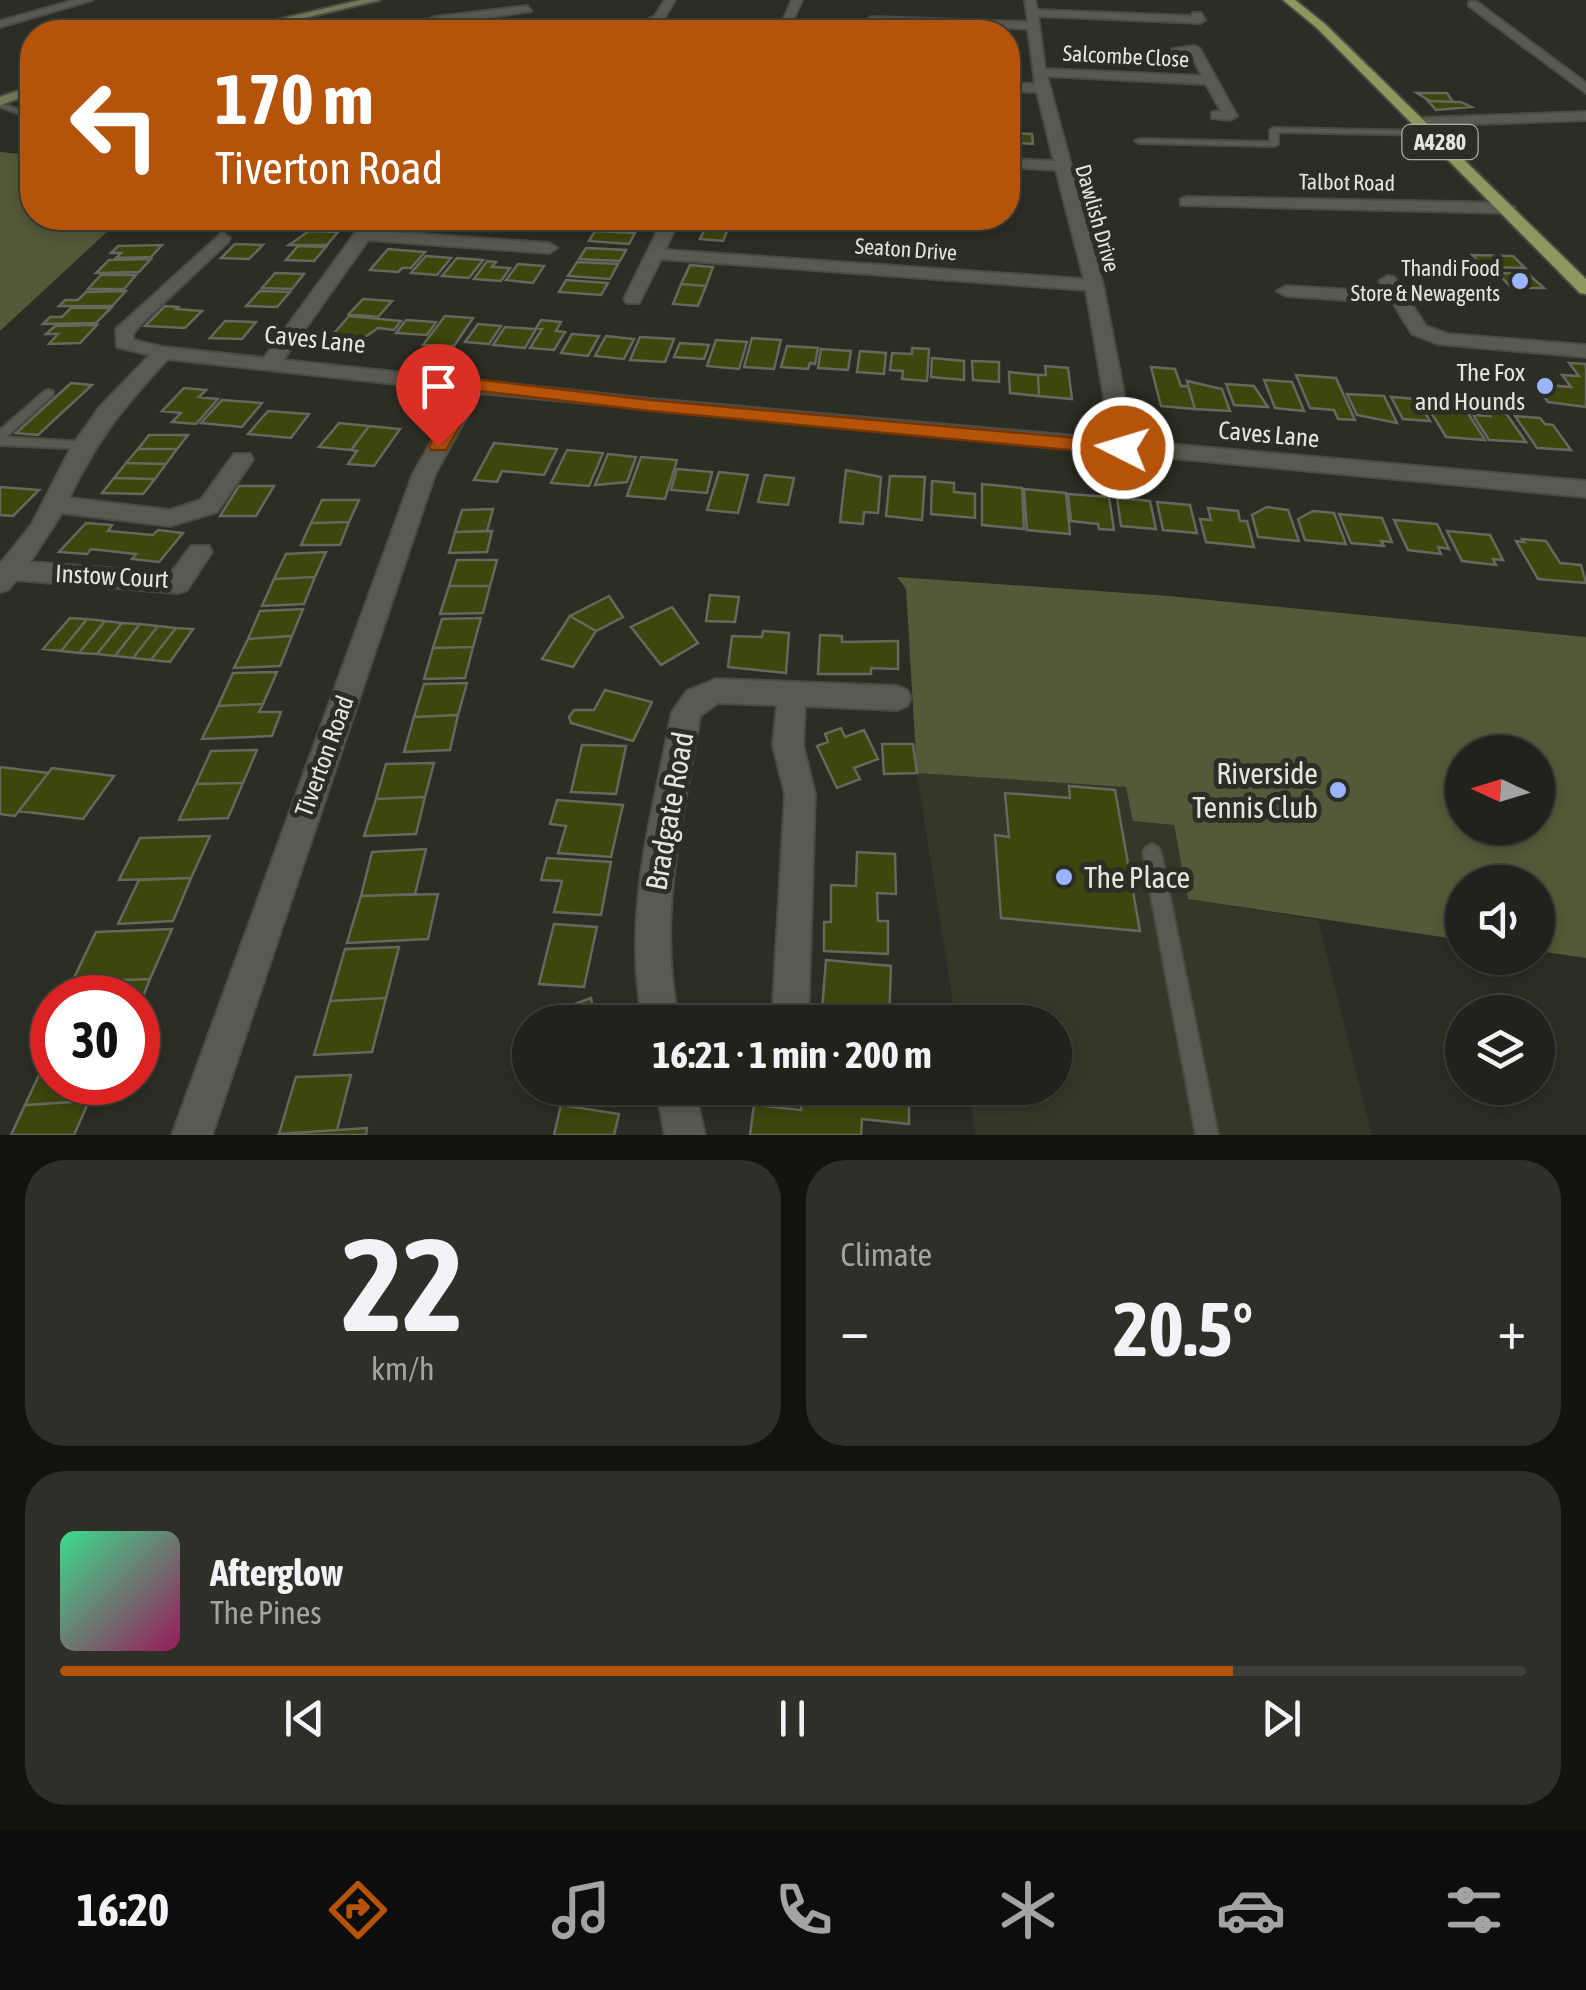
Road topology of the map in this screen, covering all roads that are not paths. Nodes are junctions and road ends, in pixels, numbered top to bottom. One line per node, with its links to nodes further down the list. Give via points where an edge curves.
1 (86, 0): 14 (street)
2 (375, 0): 5 (street)
3 (670, 0): 12 (street)
4 (1288, 0): 22 (main road, A4280)
5 (338, 2): 10 (street)
6 (1473, 4): 19 (street)
7 (525, 5): 11 (street)
8 (1032, 13): 9 (street); 13 (street); 16 (street, Dawlish Drive)
9 (1198, 16)
10 (268, 20)
11 (435, 20)
12 (654, 20)
13 (872, 20)
14 (0, 24)
15 (1178, 49): 17 (street, Salcombe Close, via 1194,49)
16 (1041, 80): 17 (street, Salcombe Close); 18 (street, Salcombe Close); 25 (street, Dawlish Drive)
17 (1211, 80): 20 (street, Salcombe Close, via 1230,116)
18 (1020, 84)
19 (1586, 89)
20 (1216, 115)
21 (1586, 116): 22 (street)
22 (1425, 127): 23 (lane, via 1274,130 1274,144); 27 (main road, A4280)
23 (1138, 140)
24 (1020, 164): 25 (street)
25 (1060, 166): 34 (street, Dawlish Drive)
26 (1187, 202): 27 (street, Talbot Road)
27 (1507, 208): 35 (main road, A4280)
28 (366, 230): 30 (street)
29 (666, 230): 33 (street)
30 (362, 235): 31 (street); 40 (street)
31 (549, 248)
32 (183, 249): 39 (street, Caves Lane, via 216,244 123,333 124,343)
33 (655, 254): 34 (street, Seaton Drive); 37 (street)
34 (1094, 285): 45 (street, Dawlish Drive)
35 (1586, 289)
36 (1286, 292): 38 (street, via 1392,290 1419,330 1445,340)
37 (633, 299)
38 (1586, 350)
39 (163, 353): 40 (street, Caves Lane); 44 (street)
40 (271, 362): 41 (street, Caves Lane)
41 (474, 385): 45 (street, Caves Lane); 57 (street, Tiverton Road, via 424,474)
42 (49, 393): 43 (lane)
43 (0, 439): 44 (lane)
44 (83, 446): 48 (street)
45 (1123, 448): 47 (street, Caves Lane)
46 (242, 460): 48 (street, via 209,506 170,518)
47 (1586, 488)
48 (55, 504): 50 (street)
49 (200, 552): 50 (street, Instow Court, via 178,583)
50 (5, 576)
51 (792, 694): 52 (street, Bradgate Road); 54 (street, Bradgate Road, via 716,692 696,699 686,712 651,914 650,973); 55 (street, via 788,745 800,794)
52 (896, 698)
53 (1152, 854): 59 (lane)
54 (658, 1005)
55 (791, 1005)
56 (680, 1105): 58 (street)
57 (192, 1135)
58 (686, 1135)
59 (1207, 1135)

